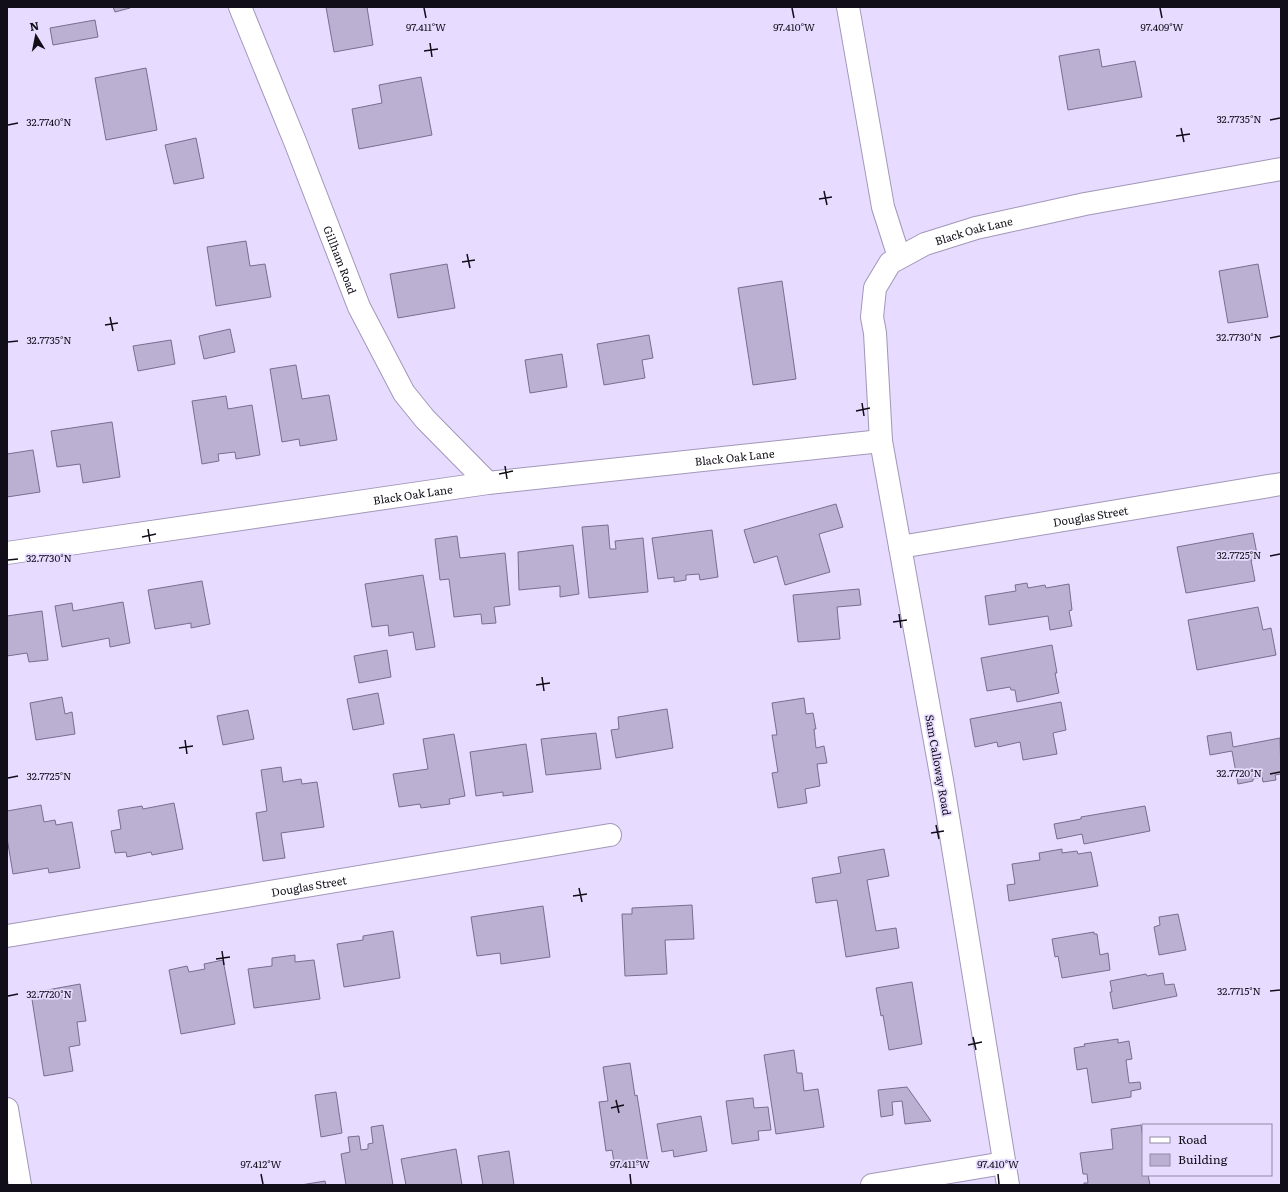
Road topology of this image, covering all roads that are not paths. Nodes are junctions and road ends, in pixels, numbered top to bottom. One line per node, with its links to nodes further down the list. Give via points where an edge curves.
1 (240, 7): 6 (street, Gillham Road, via 359,307 404,393 425,419)
2 (848, 7): 4 (street, via 883,207)
3 (1281, 168): 4 (street, Black Oak Lane, via 1086,204 976,228 924,244)
4 (899, 257): 5 (street, Black Oak Lane, via 890,263 875,288 874,296 872,317)
5 (881, 441): 6 (street, Black Oak Lane); 8 (street, Sam Calloway Road)
6 (488, 483): 9 (street, Black Oak Lane)
7 (1281, 484): 8 (street, Douglas Street)
8 (900, 547): 13 (street, Sam Calloway Road, via 942,780)
9 (7, 553)
10 (610, 835): 11 (street, Douglas Street)
11 (7, 936)
12 (7, 1109): 14 (street)
13 (1004, 1162): 15 (street); 16 (street, Sam Calloway Road)
14 (20, 1185)
15 (872, 1185)
16 (1008, 1185)

